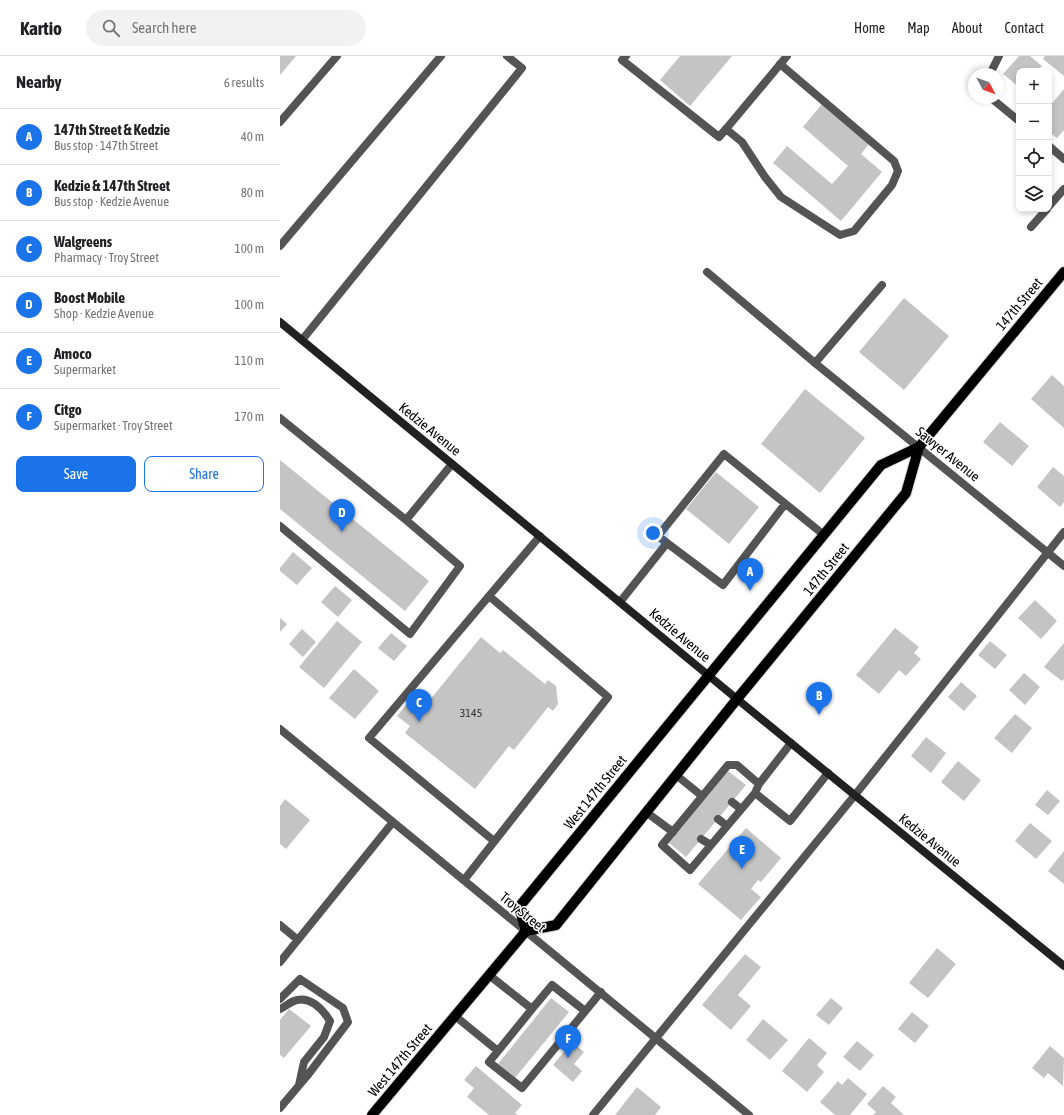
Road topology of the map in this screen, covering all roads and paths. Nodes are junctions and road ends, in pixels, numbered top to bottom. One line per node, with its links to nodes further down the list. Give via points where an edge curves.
1 (337, 56): 11 (street)
2 (441, 56): 19 (street)
3 (507, 56): 24 (street, via 522,68)
4 (626, 56): 12 (street, via 622,60 719,137)
5 (787, 56): 7 (street)
6 (999, 56): 8 (street)
7 (780, 64): 12 (street); 12 (street, via 894,161 898,171 892,186 854,231 840,235 781,197 742,142)
8 (993, 68)
9 (998, 104): 10 (street)
10 (1016, 119)
11 (280, 122)
12 (726, 129)
13 (1052, 149): 14 (street)
14 (1064, 159)
15 (1064, 189): 16 (street)
16 (1052, 203)
17 (1044, 212): 18 (street)
18 (1031, 227)
19 (280, 246)
20 (707, 272): 25 (street, Sawyer Avenue)
21 (1064, 272): 27 (main road, 147th Street)
22 (882, 285): 25 (street)
23 (280, 322): 24 (main road, Kedzie Avenue)
24 (302, 340): 28 (main road, Kedzie Avenue)
25 (815, 363): 27 (street, Sawyer Avenue)
26 (280, 418): 30 (street)
27 (919, 447): 33 (main road, 147th Street, via 881,465); 36 (street, Sawyer Avenue); 41 (main road, 147th Street, via 906,494)
28 (452, 464): 30 (street); 34 (main road, Kedzie Avenue)
29 (784, 504): 33 (street); 35 (street, via 723,585); 35 (street, via 724,454 658,536)
30 (406, 520): 31 (street, via 460,566 410,634)
31 (280, 526)
32 (1064, 532): 36 (street)
33 (824, 535): 40 (main road, 147th Street)
34 (540, 536): 38 (street); 39 (main road, Kedzie Avenue)
35 (667, 543): 39 (street)
36 (1048, 552): 37 (street, Sawyer Avenue); 48 (street)
37 (1064, 566)
38 (489, 596): 58 (street, via 608,697); 58 (street, via 369,738)
39 (620, 602): 40 (main road, Kedzie Avenue)
40 (708, 675): 41 (main road, Kedzie Avenue); 62 (main road, West 147th Street, via 519,907)
41 (737, 699): 43 (main road, Kedzie Avenue); 45 (main road)
42 (280, 729): 54 (street, Troy Street)
43 (791, 744): 44 (main road, Kedzie Avenue); 46 (street)
44 (828, 773): 47 (street, via 790,821); 48 (main road, Kedzie Avenue)
45 (676, 775): 49 (street); 52 (main road)
46 (759, 784): 47 (street); 49 (street, via 737,765 728,764 712,788)
47 (755, 793): 51 (street)
48 (855, 795): 65 (main road, Kedzie Avenue); 73 (street)
49 (702, 796): 56 (street, via 682,825)
50 (732, 802): 51 (street)
51 (741, 809): 55 (street)
52 (646, 812): 56 (street); 62 (main road, via 556,925)
53 (718, 820): 55 (street)
54 (393, 822): 60 (street, Troy Street); 63 (street)
55 (727, 826): 59 (street)
56 (672, 832): 59 (street, via 662,845 690,870)
57 (701, 839): 59 (street)
58 (494, 841): 60 (street)
59 (711, 845)
60 (464, 880): 62 (street, Troy Street)
61 (280, 925): 63 (street)
62 (526, 931): 66 (main road, West 147th Street); 67 (street, Troy Street)
63 (298, 940): 64 (street)
64 (280, 962)
65 (1064, 966)
66 (489, 975): 70 (street); 72 (main road, West 147th Street)
67 (601, 992): 71 (street); 73 (street, Troy Street)
68 (280, 999): 75 (street, via 300,979 343,1008 348,1022)
69 (280, 1009): 75 (street, via 297,1000 311,1002 322,1010 330,1021 324,1037 304,1062)
70 (532, 1009): 71 (street, via 552,985); 74 (street)
71 (585, 1011): 74 (street, via 522,1088 489,1062)
72 (455, 1016): 74 (street); 77 (main road, West 147th Street)
73 (656, 1038): 78 (street); 79 (street, Troy Street)
74 (498, 1051)
75 (299, 1086): 76 (street)
76 (280, 1108)
77 (372, 1115)
78 (593, 1115)
79 (749, 1115)

